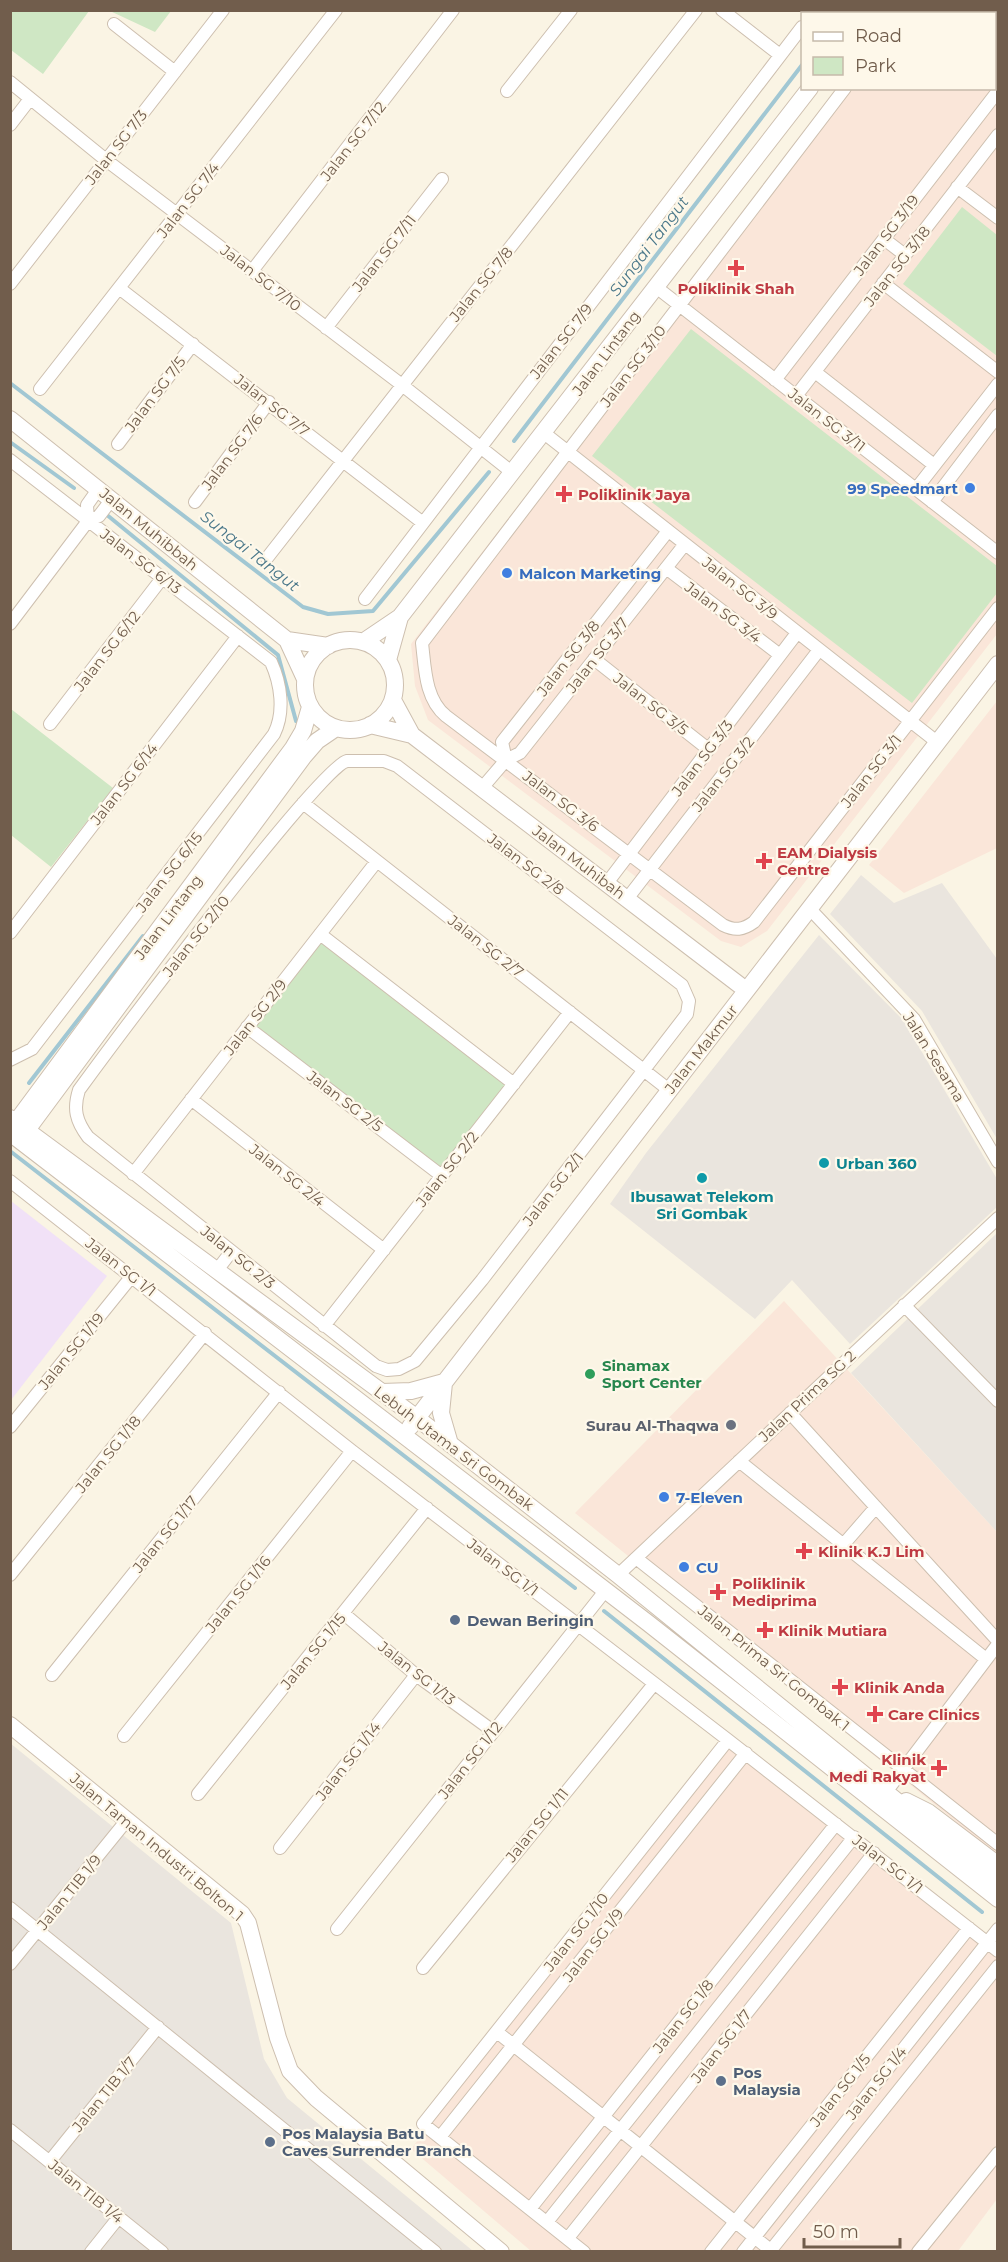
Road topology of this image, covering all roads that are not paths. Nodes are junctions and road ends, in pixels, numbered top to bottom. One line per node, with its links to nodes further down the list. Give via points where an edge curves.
1 (223, 10): 10 (street, Jalan SG 7/3)
2 (336, 10): 22 (street, Jalan SG 7/4)
3 (453, 10): 26 (street, Jalan SG 7/12)
4 (571, 10): 14 (street)
5 (696, 10): 38 (street, Jalan SG 7/8)
6 (722, 10): 9 (street)
7 (114, 24): 10 (street)
8 (801, 28): 9 (street, Jalan SG 7/9)
9 (780, 56): 46 (street, Jalan SG 7/9)
10 (176, 72): 19 (street, Jalan SG 7/3)
11 (10, 82): 16 (street, Jalan SG 7/10)
12 (808, 90): 29 (street, Jalan Lintang)
13 (842, 90): 31 (street, Jalan SG 3/10)
14 (507, 91)
15 (998, 91): 24 (street, Jalan SG 3/19)
16 (30, 99): 17 (street); 19 (street, Jalan SG 7/10)
17 (10, 125)
18 (998, 135): 21 (street, Jalan SG 3/18)
19 (106, 160): 22 (street, Jalan SG 7/10); 27 (street, Jalan SG 7/3)
20 (442, 179): 32 (street, Jalan SG 7/11)
21 (957, 187): 23 (street); 25 (street, Jalan SG 3/18)
22 (178, 213): 26 (street, Jalan SG 7/10); 30 (street, Jalan SG 7/4)
23 (998, 218)
24 (884, 239): 25 (street); 36 (street, Jalan SG 3/19)
25 (905, 255): 28 (street, Jalan SG 3/18)
26 (252, 271): 32 (street, Jalan SG 7/10)
27 (10, 284)
28 (883, 284): 34 (street, Jalan SG 3/18); 35 (street)
29 (656, 287): 31 (street, Jalan SG 3/11); 44 (street, Jalan Lintang)
30 (119, 288): 33 (street, Jalan SG 7/7); 39 (street, Jalan SG 7/4)
31 (680, 306): 36 (street, Jalan SG 3/11); 47 (street, Jalan SG 3/10)
32 (326, 328): 38 (street, Jalan SG 7/10)
33 (193, 344): 41 (street, Jalan SG 7/7); 45 (street, Jalan SG 7/5)
34 (815, 372): 40 (street, Jalan SG 3/18); 50 (street)
35 (998, 372)
36 (775, 380): 40 (street, Jalan SG 3/11)
37 (998, 384): 50 (street)
38 (402, 385): 46 (street, Jalan SG 7/10); 48 (street, Jalan SG 7/8)
39 (40, 389)
40 (796, 396): 53 (street, Jalan SG 3/11)
41 (269, 402): 48 (street, Jalan SG 7/7); 55 (street, Jalan SG 7/6)
42 (998, 415): 56 (street)
43 (10, 419): 52 (street, Jalan Muhibbah)
44 (544, 433): 47 (street, Jalan SG 3/9); 51 (street, Jalan Lintang)
45 (118, 444)
46 (479, 447): 51 (street, Jalan SG 7/10); 58 (street, Jalan SG 7/9)
47 (567, 452): 59 (street, Jalan SG 3/9); 73 (street, Jalan SG 3/10)
48 (343, 460): 58 (street, Jalan SG 7/7); 62 (street, Jalan SG 7/8)
49 (11, 462): 57 (street, Jalan SG 6/13)
50 (934, 465): 53 (street)
51 (513, 473): 67 (street, Jalan Lintang)
52 (99, 488): 54 (street, Jalan Muhibbah); 57 (street, via 87,505)
53 (916, 489): 56 (street, Jalan SG 3/11)
54 (112, 499): 57 (street, via 99,516); 71 (street, Jalan Muhibbah)
55 (195, 502)
56 (932, 502): 61 (street, Jalan SG 3/11)
57 (88, 521): 64 (street, Jalan SG 6/13); 68 (street)
58 (423, 523): 65 (street, Jalan SG 7/9)
59 (668, 531): 60 (street, Jalan SG 3/9); 91 (street, Jalan SG 3/8, via 502,742)
60 (685, 544): 63 (street, Jalan SG 3/7); 69 (street, Jalan SG 3/9)
61 (998, 553)
62 (267, 558)
63 (666, 568): 76 (street, Jalan SG 3/4); 77 (street, Jalan SG 3/7)
64 (163, 578): 70 (street, Jalan SG 6/13); 85 (street, Jalan SG 6/12)
65 (364, 599)
66 (998, 608): 84 (street, Jalan SG 3/1)
67 (400, 617): 72 (street, Jalan Lintang); 78 (street, Jalan Lintang)
68 (10, 624)
69 (797, 633): 75 (street, Jalan SG 3/9); 76 (street, Jalan SG 3/3)
70 (238, 636): 79 (street, Jalan SG 6/13); 102 (street, Jalan SG 6/14)
71 (287, 640): 74 (street); 81 (street, Jalan Muhibbah)
72 (363, 642): 74 (street, via 351,640); 78 (street)
73 (422, 643): 91 (street, Jalan SG 3/6, via 436,708)
74 (328, 645): 81 (street, via 313,659)
75 (819, 650): 84 (street, Jalan SG 3/9); 97 (street, Jalan SG 3/2)
76 (780, 655): 90 (street, Jalan SG 3/3)
77 (594, 659): 90 (street, Jalan SG 3/5); 91 (street, Jalan SG 3/7, via 520,753)
78 (388, 660): 82 (street, via 395,679)
79 (271, 662): 108 (street, Jalan SG 6/15, via 281,704 281,721 274,734 32,1049)
80 (998, 664): 89 (street, Jalan Makmur)
81 (305, 679): 83 (street)
82 (393, 700): 86 (street, via 384,715); 88 (street, Jalan Muhibah)
83 (310, 707): 87 (street, via 316,717); 114 (street, Jalan Lintang, via 293,748)
84 (910, 721): 89 (street, Jalan SG 3/9); 101 (street, Jalan SG 3/1, via 754,922)
85 (50, 724)
86 (370, 725): 87 (street, via 347,731); 88 (street, Jalan Muhibah)
87 (336, 728): 114 (street, Jalan Lintang, via 304,756)
88 (412, 735): 93 (street, Jalan Muhibah)
89 (937, 742): 100 (street, Jalan Makmur)
90 (708, 749): 95 (street, Jalan SG 3/3)
91 (506, 760): 93 (street); 95 (street, Jalan SG 3/6)
92 (334, 767): 94 (street, Jalan SG 2/10); 106 (street, Jalan SG 2/8, via 355,761 397,765 682,985 689,1001)
93 (482, 789): 98 (street, Jalan Muhibah)
94 (303, 803): 96 (street, Jalan SG 2/7); 113 (street, Jalan SG 2/10, via 79,1090)
95 (630, 853): 97 (street, Jalan SG 3/6); 98 (street, Jalan SG 3/3)
96 (377, 861): 103 (street, Jalan SG 2/9); 105 (street, Jalan SG 2/7)
97 (649, 868): 99 (street, Jalan SG 3/2); 101 (street, Jalan SG 3/6, via 723,925)
98 (607, 883): 99 (street, Jalan Muhibah)
99 (627, 899): 104 (street, Jalan Muhibah)
100 (809, 908): 104 (street, Jalan Makmur); 115 (street, Jalan Sesama, via 914,1019)
101 (740, 929)
102 (10, 933)
103 (320, 934): 107 (street, Jalan SG 2/9); 110 (street)
104 (746, 990): 111 (street, Jalan Makmur)
105 (570, 1012): 109 (street, Jalan SG 2/7); 110 (street, Jalan SG 2/2)
106 (687, 1014): 109 (street, Jalan SG 2/1)
107 (248, 1027): 112 (street, Jalan SG 2/9); 117 (street, Jalan SG 2/5)
108 (10, 1060)
109 (645, 1071): 111 (street, Jalan SG 2/7); 127 (street, Jalan SG 2/1)
110 (514, 1084): 117 (street, Jalan SG 2/2)
111 (669, 1090): 128 (street, Jalan Makmur)
112 (191, 1099): 116 (street, Jalan SG 2/9); 120 (street, Jalan SG 2/4)
113 (75, 1115): 116 (street, Jalan SG 2/3, via 88,1137)
114 (16, 1126): 122 (street, Lebuh Utama Sri Gombak); 135 (street, Lebuh Utama Sri Gombak)
115 (998, 1162)
116 (133, 1173): 121 (street, Jalan SG 2/3)
117 (442, 1176): 120 (street, Jalan SG 2/2)
118 (10, 1182): 123 (street, Jalan SG 1/1)
119 (998, 1218): 124 (street, Jalan Prima SG 2)
120 (384, 1250): 125 (street, Jalan SG 2/2)
121 (231, 1252): 122 (street); 125 (street, Jalan SG 2/3)
122 (218, 1269): 130 (street, Lebuh Utama Sri Gombak)
123 (132, 1276): 126 (street, Jalan SG 1/1); 134 (street, Jalan SG 1/19)
124 (904, 1305): 131 (street); 132 (street, Jalan Prima SG 2)
125 (324, 1326): 127 (street, Jalan SG 2/3, via 376,1366 399,1369)
126 (204, 1333): 129 (street, Jalan SG 1/1); 143 (street, Jalan SG 1/18)
127 (415, 1361)
128 (444, 1382): 130 (street, via 411,1391); 133 (street, Jalan Makmur); 136 (street, via 441,1413)
129 (279, 1392): 137 (street, Jalan SG 1/1); 151 (street, Jalan SG 1/17)
130 (382, 1392): 133 (street, Lebuh Utama Sri Gombak)
131 (998, 1401)
132 (790, 1413): 138 (street, Jalan Prima SG 2); 139 (street)
133 (417, 1418): 135 (street, Jalan Makmur); 136 (street, Lebuh Utama Sri Gombak)
134 (10, 1427)
135 (404, 1435): 145 (street, Lebuh Utama Sri Gombak)
136 (450, 1444): 144 (street, Lebuh Utama Sri Gombak)
137 (352, 1451): 140 (street, Jalan SG 1/1); 155 (street, Jalan SG 1/16)
138 (739, 1461): 141 (street); 142 (street, Jalan Prima SG 2)
139 (876, 1507): 141 (street); 148 (street)
140 (427, 1508): 146 (street, Jalan SG 1/15); 147 (street, Jalan SG 1/1)
141 (843, 1545): 149 (street)
142 (636, 1558): 144 (street, Jalan Prima SG 2); 158 (street, Jalan Prima Sri Gombak 1)
143 (10, 1575)
144 (618, 1575): 160 (street, Lebuh Utama Sri Gombak)
145 (605, 1591): 147 (street, Jalan SG 1/12); 160 (street, Lebuh Utama Sri Gombak)
146 (344, 1613): 150 (street, Jalan SG 1/13); 159 (street, Jalan SG 1/15)
147 (578, 1625): 152 (street, Jalan SG 1/1); 154 (street, Jalan SG 1/12)
148 (998, 1643): 149 (street)
149 (986, 1659): 158 (street)
150 (416, 1675): 154 (street, Jalan SG 1/13); 165 (street, Jalan SG 1/14)
151 (52, 1676)
152 (654, 1684): 156 (street, Jalan SG 1/1); 182 (street, Jalan SG 1/11)
153 (10, 1725): 161 (street, Jalan Taman Industri Bolton 1)
154 (493, 1731): 176 (street, Jalan SG 1/12)
155 (124, 1736)
156 (728, 1740): 157 (street, Jalan SG 1/1); 166 (street, Jalan SG 1/10)
157 (746, 1753): 162 (street, Jalan SG 1/1); 168 (street, Jalan SG 1/9)
158 (902, 1770): 160 (street); 164 (street, Jalan Prima Sri Gombak 1)
159 (198, 1794)
160 (879, 1797): 169 (street, Lebuh Utama Sri Gombak); 170 (street, Lebuh Utama Sri Gombak, via 928,1812); 174 (street, Lebuh Utama Sri Gombak, via 907,1836)
161 (127, 1820): 178 (street, Jalan TIB 1/9); 199 (street, Jalan Taman Industri Bolton 1, via 248,1923 290,2071 316,2098)
162 (836, 1824): 163 (street, Jalan SG 1/1); 186 (street, Jalan SG 1/8)
163 (854, 1838): 167 (street, Jalan SG 1/1); 188 (street, Jalan SG 1/7)
164 (998, 1844)
165 (280, 1848)
166 (642, 1848): 168 (street); 184 (street, Jalan SG 1/10)
167 (874, 1853): 175 (street, Jalan SG 1/1); 190 (street, Jalan SG 1/7)
168 (660, 1861): 185 (street, Jalan SG 1/9)
169 (961, 1862): 171 (street, Lebuh Utama Sri Gombak); 172 (street, Lebuh Utama Sri Gombak)
170 (998, 1865)
171 (998, 1883)
172 (998, 1899)
173 (10, 1908): 178 (street)
174 (998, 1912)
175 (969, 1928): 179 (street, Jalan SG 1/1); 196 (street, Jalan SG 1/5)
176 (337, 1929)
177 (998, 1929): 179 (street, Jalan SG 1/4)
178 (38, 1930): 180 (street, Jalan TIB 1/9); 183 (street)
179 (993, 1947): 197 (street, Jalan SG 1/4)
180 (10, 1964)
181 (998, 1966): 200 (street, Jalan SG 1/4)
182 (423, 1968)
183 (158, 2027): 192 (street, Jalan TIB 1/7); 203 (street)
184 (497, 2032): 185 (street, Jalan SG 1/4); 189 (street, Jalan SG 1/10, via 423,2124)
185 (513, 2045): 186 (street, Jalan SG 1/4); 189 (street, Jalan SG 1/9)
186 (604, 2117): 188 (street, Jalan SG 1/4); 193 (street, Jalan SG 1/8)
187 (10, 2130): 192 (street, Jalan TIB 1/4)
188 (621, 2130): 190 (street, Jalan SG 1/4); 195 (street, Jalan SG 1/7)
189 (440, 2137): 193 (street)
190 (641, 2146): 196 (street, Jalan SG 1/4); 198 (street, Jalan SG 1/7)
191 (998, 2153): 207 (street)
192 (50, 2161): 194 (street, Jalan TIB 1/4)
193 (530, 2209): 195 (street)
194 (118, 2217): 201 (street); 202 (street, Jalan TIB 1/4)
195 (548, 2222): 198 (street)
196 (735, 2222): 197 (street, Jalan SG 1/4); 205 (street, Jalan SG 1/5)
197 (754, 2237): 200 (street, Jalan SG 1/4); 206 (street, Jalan SG 1/4)
198 (568, 2238): 204 (street)
199 (494, 2249)
200 (772, 2251)
201 (91, 2252)
202 (162, 2252)
203 (435, 2252)
204 (584, 2252)
205 (711, 2252)
206 (742, 2252)
207 (918, 2252)

